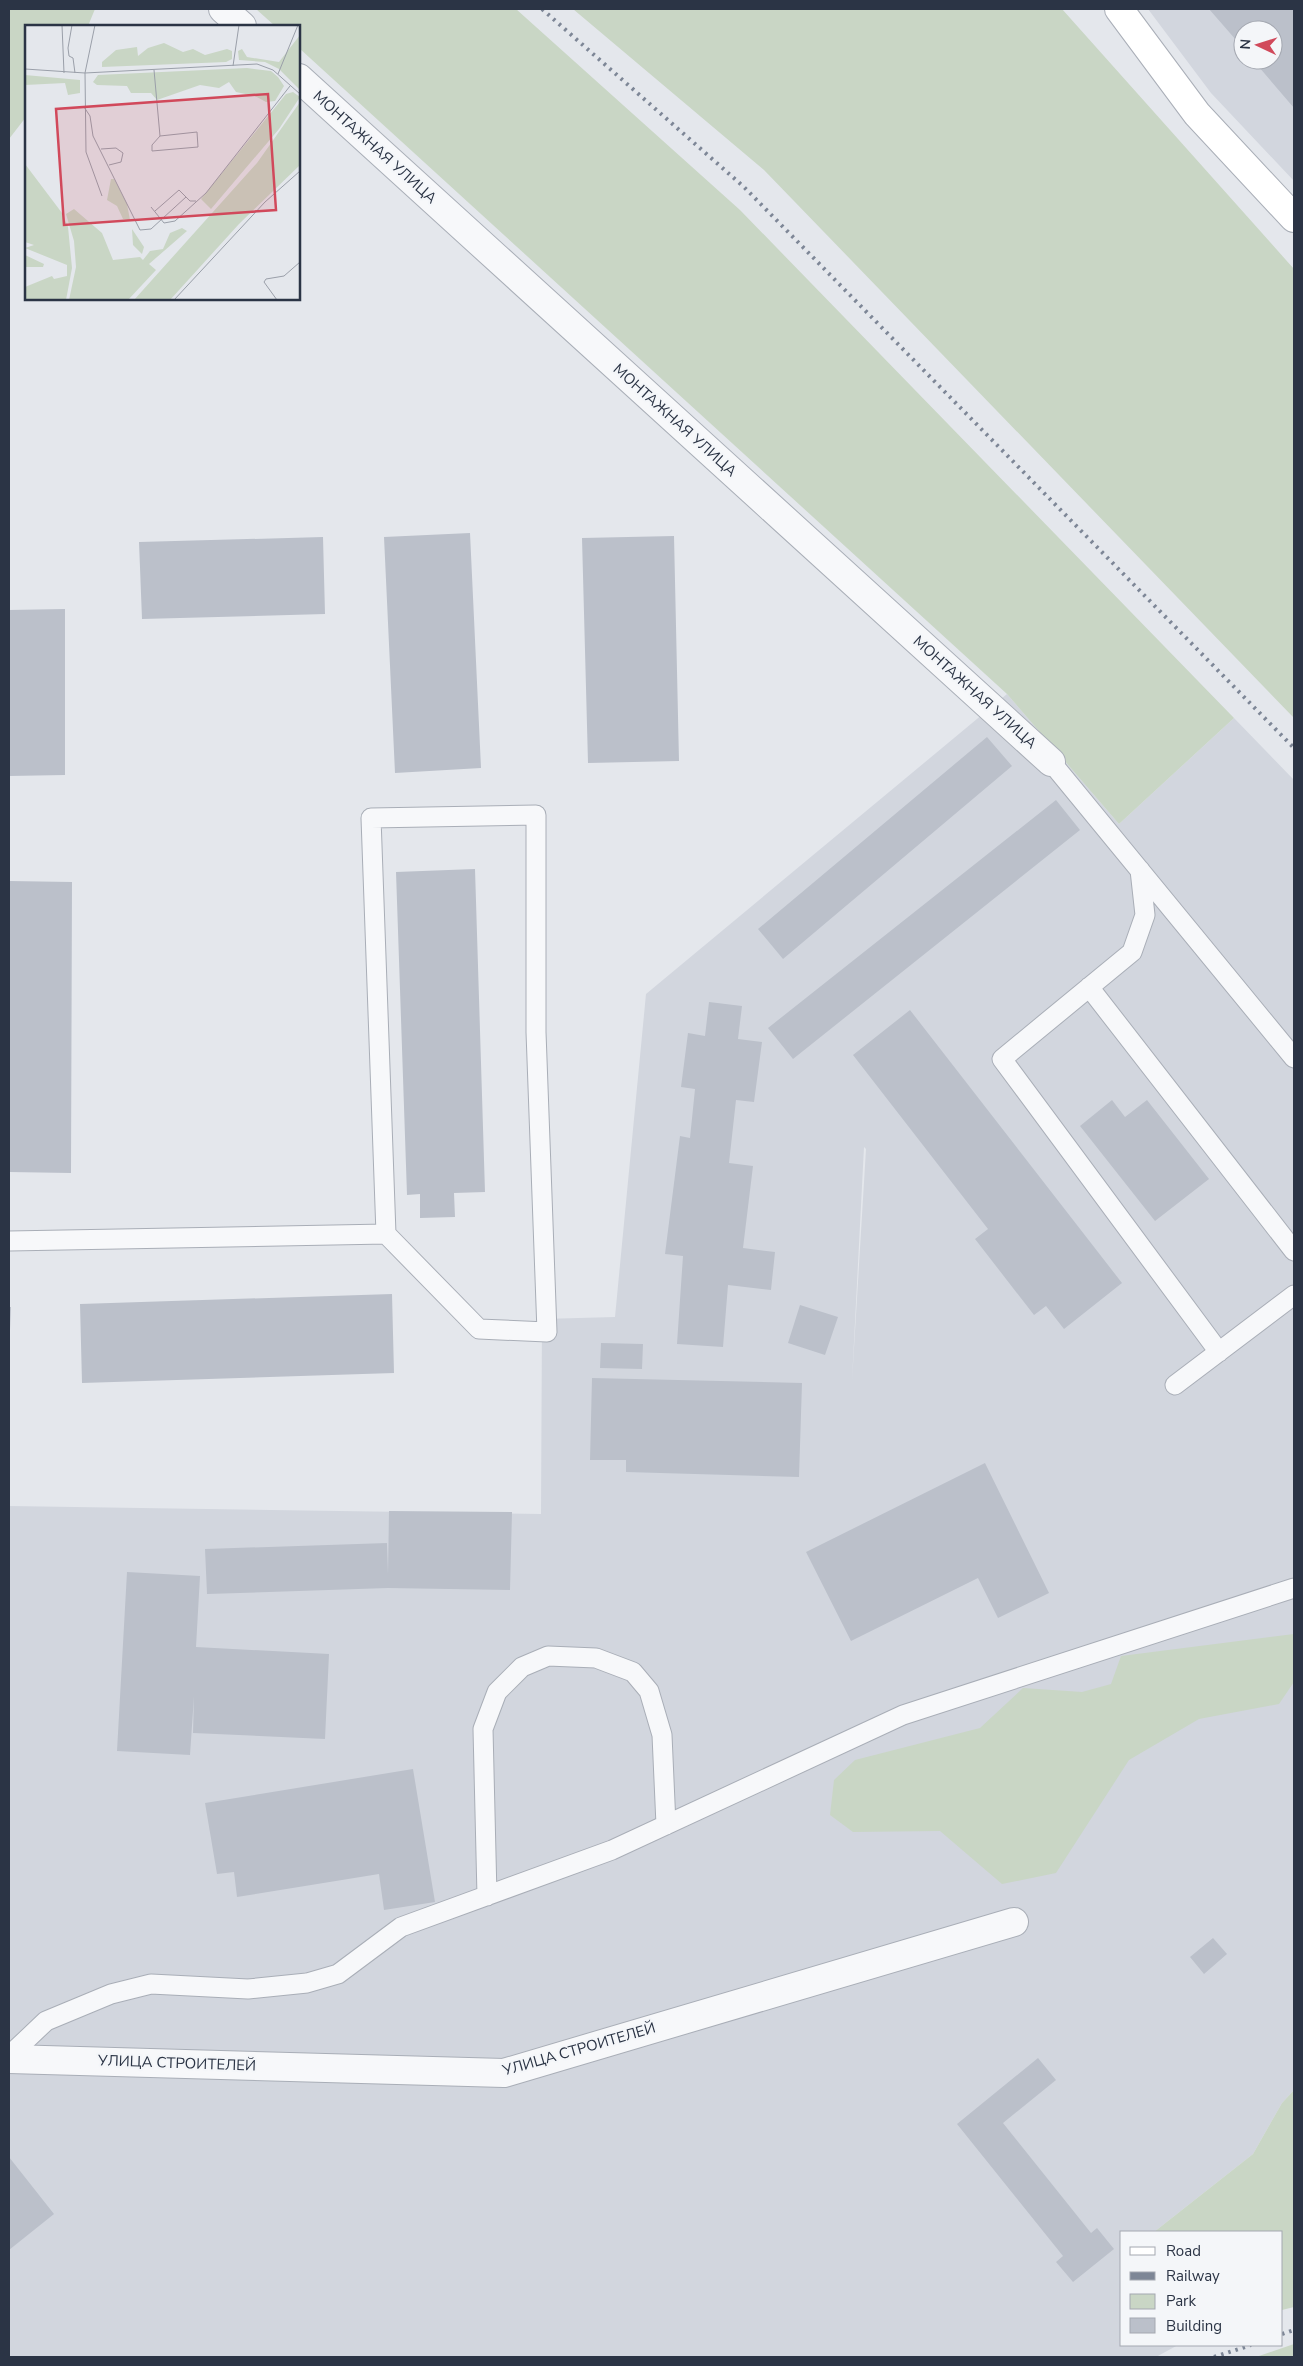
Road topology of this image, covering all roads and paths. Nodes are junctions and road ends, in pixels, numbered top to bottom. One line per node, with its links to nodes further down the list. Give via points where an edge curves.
1 (223, 9): 3 (street)
2 (1119, 9): 5 (main road, via 1197,114)
3 (241, 25)
4 (300, 79): 6 (street, МОНТАЖНАЯ УЛИЦА)
5 (1294, 218)
6 (1051, 762): 7 (lane)
7 (1140, 870): 8 (lane, via 1145,915 1132,952); 9 (lane)
8 (1089, 987): 12 (lane); 14 (lane, via 1002,1059)
9 (1294, 1058)
10 (386, 1234): 10 (lane, via 479,1328 547,1332 536,1032 536,815 371,818); 11 (lane)
11 (9, 1241)
12 (1294, 1251)
13 (1294, 1295): 14 (lane)
14 (1219, 1352): 15 (lane)
15 (1175, 1385)
16 (1294, 1588): 17 (lane, via 903,1715)
17 (666, 1825): 18 (lane, via 612,1850); 18 (lane, via 662,1735 649,1691 633,1672 596,1658 548,1656 522,1667 497,1692 483,1729)
18 (488, 1896): 20 (lane, via 401,1927 338,1974 307,1983 248,1989 151,1984 110,1994 46,2021)
19 (1014, 1922): 20 (street, УЛИЦА СТРОИТЕЛЕЙ, via 504,2073)
20 (9, 2057)

